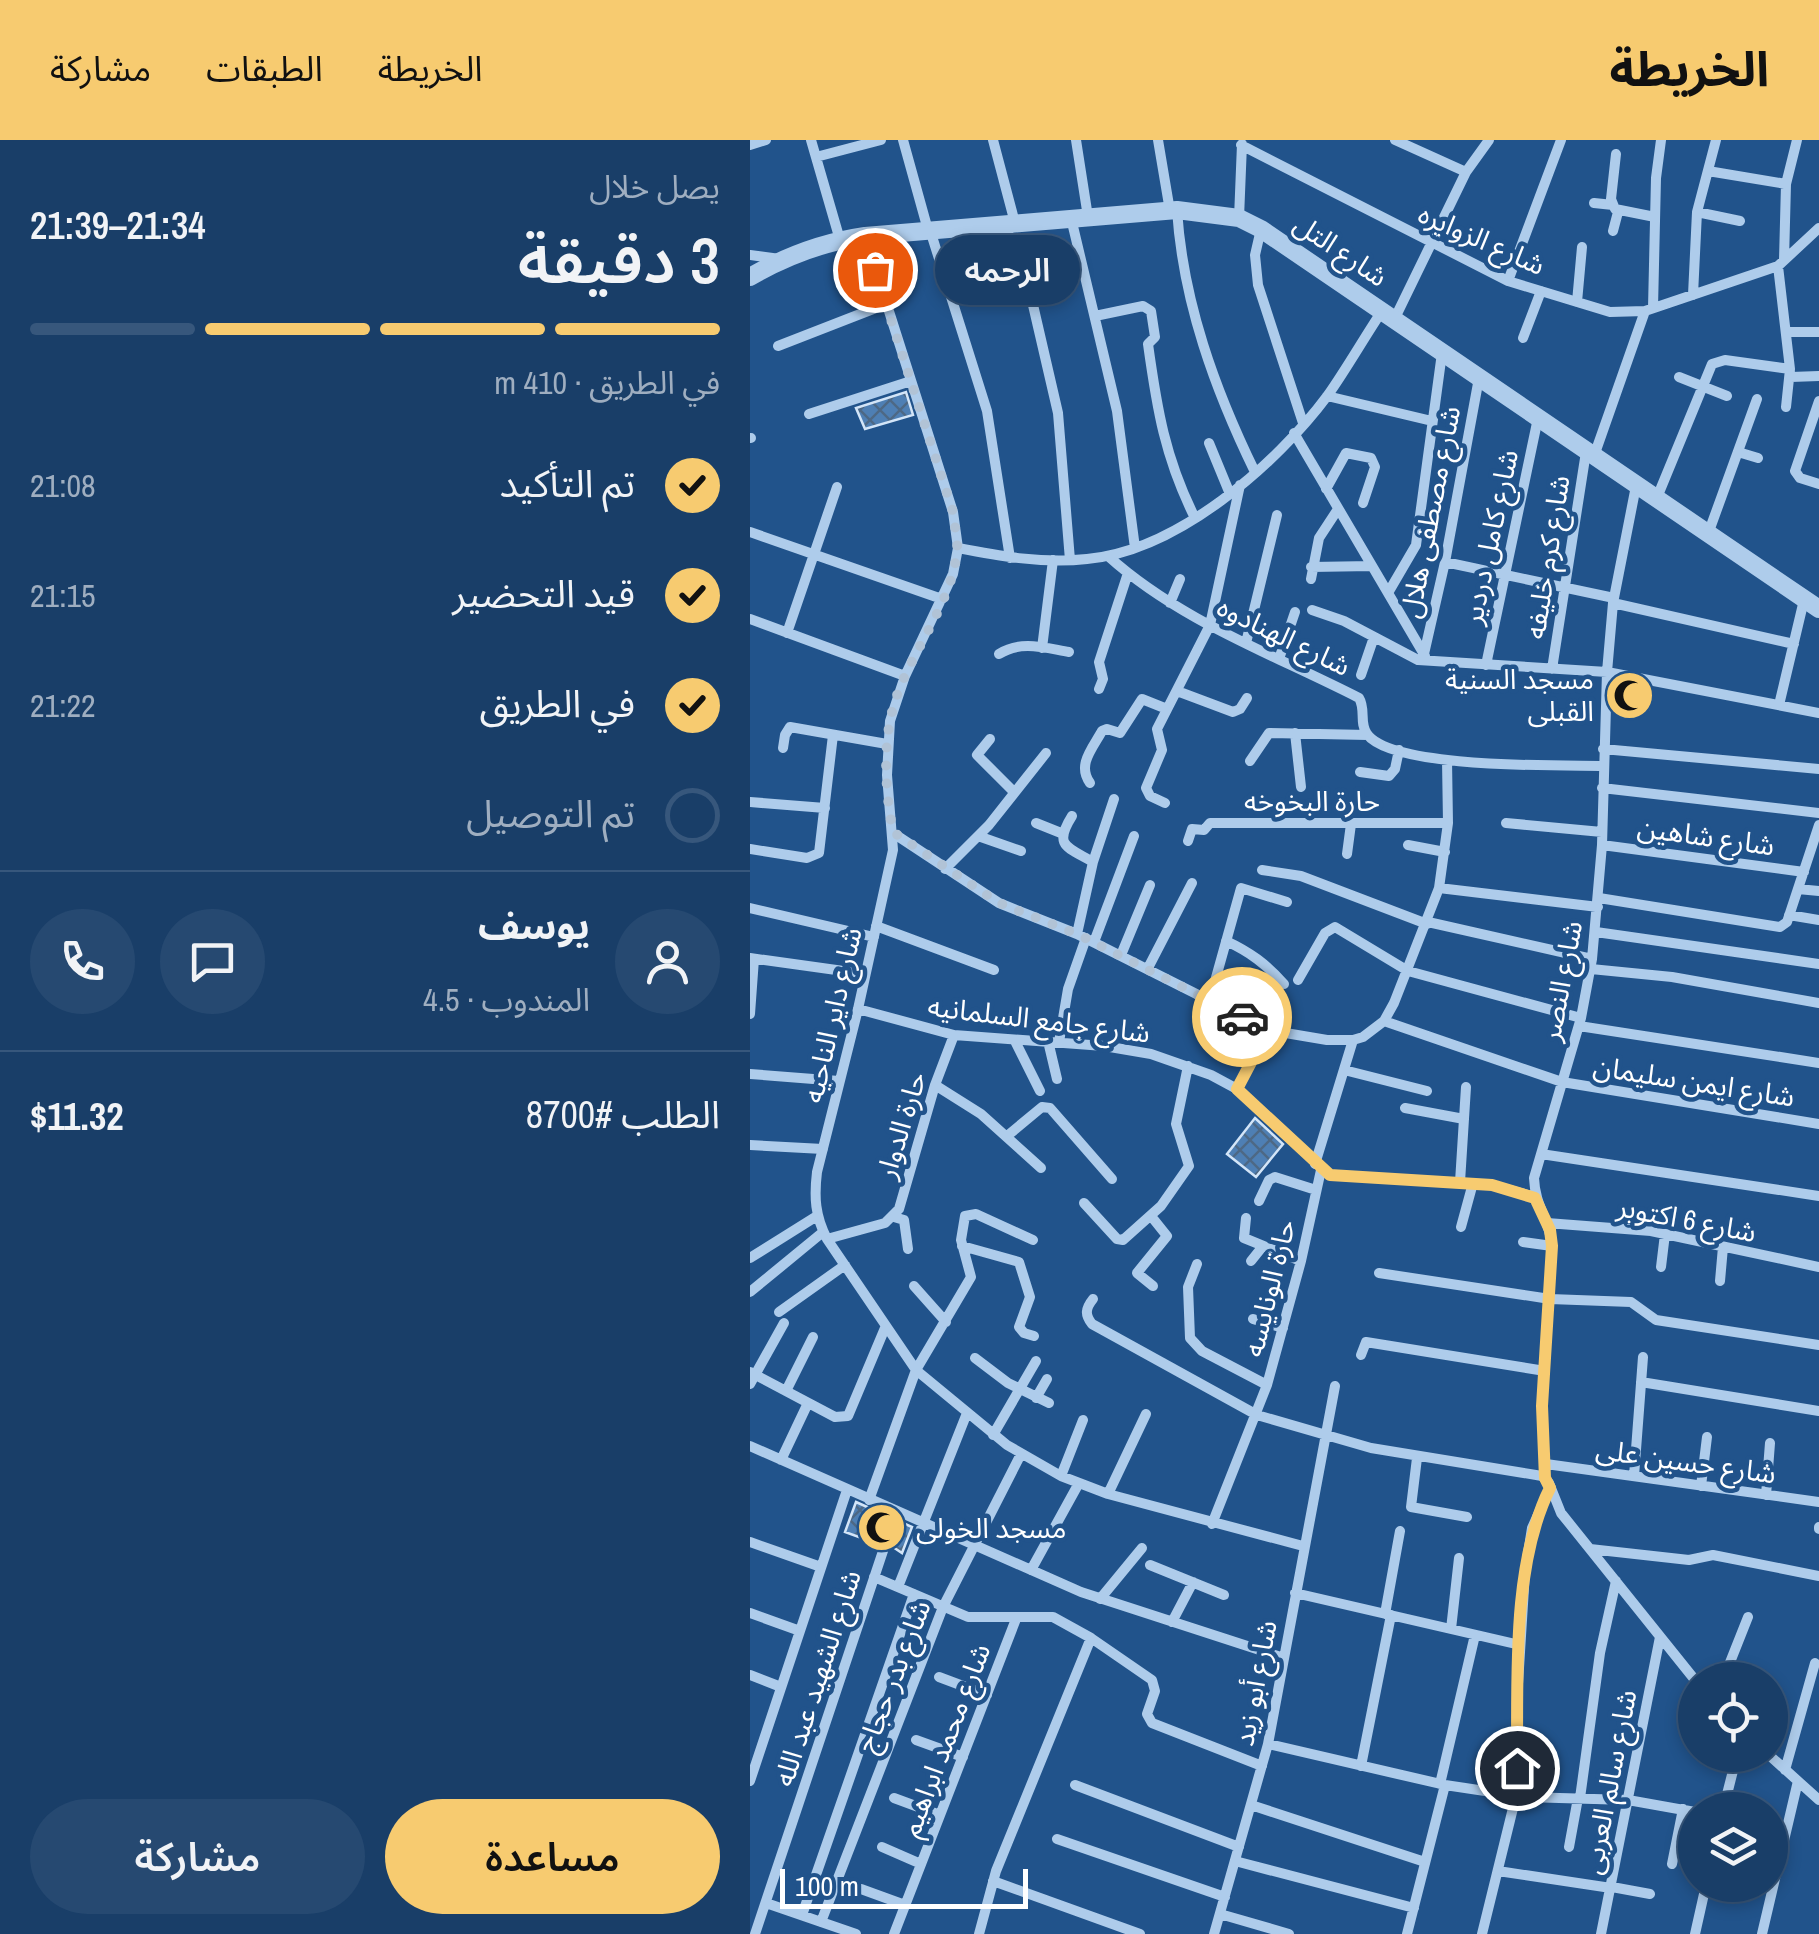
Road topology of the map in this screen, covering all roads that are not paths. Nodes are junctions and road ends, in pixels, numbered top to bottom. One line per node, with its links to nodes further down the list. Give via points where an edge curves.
1 (766, 140): 15 (street)
2 (811, 140): 17 (street)
3 (881, 140): 17 (street)
4 (903, 140): 32 (street)
5 (992, 140): 29 (street)
6 (1076, 140): 26 (street)
7 (1158, 140): 23 (street)
8 (1395, 140): 19 (street)
9 (1489, 140): 19 (street)
10 (1561, 140): 42 (street)
11 (1661, 140): 25 (street, شارع كرم خليفه)
12 (1716, 140): 18 (street)
13 (1797, 140): 20 (street)
14 (1242, 143): 27 (street); 36 (street, شارع الزوايره)
15 (750, 145)
16 (1616, 154): 22 (street)
17 (816, 157): 35 (street)
18 (1708, 170): 20 (street); 24 (street)
19 (1466, 172): 36 (street)
20 (1786, 184): 40 (street)
21 (1594, 203): 22 (street)
22 (1616, 208): 25 (street); 33 (street)
23 (1174, 210): 26 (street, شارع التل); 27 (street, شارع التل); 75 (street, via 1191,305)
24 (1698, 212): 28 (street); 44 (street)
25 (1654, 217): 47 (street, شارع كرم خليفه)
26 (1080, 218): 29 (street, شارع التل); 49 (street)
27 (1239, 218): 30 (street, شارع التل)
28 (1740, 221)
29 (1010, 223): 32 (street, شارع التل); 94 (street, via 1058,413)
30 (1261, 228): 48 (street, شارع التل); 69 (street, via 1258,285)
31 (1819, 228): 40 (street, شارع الزوايره)
32 (929, 230): 34 (street, شارع التل); 92 (street, via 987,411)
33 (1613, 231)
34 (865, 236): 35 (street, شارع التل); 46 (street, شارع داير الناحيه)
35 (840, 240): 39 (street, شارع التل)
36 (1432, 242): 42 (street, شارع الزوايره); 48 (street)
37 (1582, 247): 45 (street)
38 (750, 255): 39 (street, شارع التل)
39 (781, 259): 41 (street)
40 (1781, 263): 44 (street, شارع الزوايره); 50 (street)
41 (750, 277)
42 (1508, 281): 43 (street, شارع الزوايره)
43 (1541, 291): 45 (street, شارع الزوايره); 52 (street)
44 (1693, 294): 47 (street, شارع الزوايره)
45 (1577, 302): 47 (street, شارع الزوايره, via 1610,312)
46 (886, 304): 53 (street); 59 (street, شارع داير الناحيه)
47 (1649, 309): 73 (street, شارع كرم خليفه)
48 (1388, 315): 54 (street, شارع التل); 61 (street)
49 (1095, 316): 85 (street, via 1143,306 1150,311 1158,416); 89 (street, via 1117,411)
50 (1786, 332): 51 (street); 55 (street)
51 (1819, 332)
52 (1522, 338)
53 (778, 346)
54 (1442, 352): 58 (street, شارع التل); 68 (street)
55 (1791, 373): 57 (street); 60 (street, via 1718,361); 65 (street)
56 (1679, 376): 60 (street)
57 (1819, 376)
58 (1480, 378): 67 (street, شارع التل); 95 (street, شارع مصطفى هلال)
59 (911, 381): 66 (street); 88 (street, شارع داير الناحيه)
60 (1703, 386): 62 (street); 81 (street)
61 (1327, 396): 68 (street); 69 (street)
62 (1728, 396)
63 (1757, 398): 72 (street)
64 (1819, 401): 76 (street, via 1795,471)
65 (1786, 407)
66 (809, 414)
67 (1538, 418): 73 (street, شارع التل); 100 (street, شارع كامل دردير)
68 (1432, 421): 103 (street, via 1416,545)
69 (1303, 423): 70 (street)
70 (1294, 433): 75 (street); 79 (street)
71 (1209, 442): 80 (street)
72 (1738, 452): 74 (street); 87 (street)
73 (1590, 454): 77 (street, شارع التل); 102 (street, شارع كرم خليفه)
74 (1758, 458)
75 (1254, 472): 80 (street)
76 (1819, 484)
77 (1636, 486): 81 (street, شارع التل); 105 (street, شارع النصر)
78 (837, 487): 90 (street)
79 (1326, 489): 82 (street, via 1346,453 1371,458 1375,467); 83 (street)
80 (1235, 490): 85 (street); 99 (street)
81 (1656, 500): 87 (street, شارع التل)
82 (1363, 503)
83 (1338, 509): 96 (street); 96 (street, via 1319,538 1311,573)
84 (1278, 515): 114 (street)
85 (1195, 518): 89 (street)
86 (750, 532): 90 (street)
87 (1708, 534): 107 (street, شارع التل)
88 (958, 548): 92 (street); 104 (street, شارع داير الناحيه)
89 (1134, 548): 91 (street)
90 (815, 555): 104 (street); 112 (street)
91 (1108, 556): 94 (street); 98 (street, شارع الهنادوه)
92 (1010, 558): 93 (street)
93 (1053, 560): 94 (street); 116 (street)
94 (1070, 560)
95 (1445, 562): 100 (street); 119 (street, شارع مصطفى هلال)
96 (1372, 566): 103 (street)
97 (1207, 570): 99 (street)
98 (1128, 574): 106 (street, شارع الهنادوه); 126 (street, via 1099,662)
99 (1221, 574): 111 (street)
100 (1505, 575): 102 (street); 121 (street, شارع كامل دردير)
101 (1180, 578): 106 (street)
102 (1564, 587): 105 (street); 122 (street, شارع كرم خليفه)
103 (1388, 593): 119 (street)
104 (942, 598): 125 (street, شارع داير الناحيه)
105 (1614, 601): 115 (street); 123 (street, شارع النصر)
106 (1170, 603): 111 (street, شارع الهنادوه)
107 (1812, 604): 115 (street)
108 (1312, 610): 113 (street)
109 (1294, 612): 120 (street)
110 (750, 619): 112 (street)
111 (1210, 625): 114 (street, شارع الهنادوه); 127 (street)
112 (787, 632): 125 (street)
113 (1374, 637): 119 (street, via 1408,657); 124 (street)
114 (1246, 643): 120 (street, شارع الهنادوه)
115 (1794, 644): 129 (street)
116 (1042, 648): 117 (street); 118 (street, via 1011,646)
117 (1070, 652)
118 (999, 654)
119 (1426, 658): 121 (street)
120 (1279, 659): 134 (street, شارع الهنادوه, via 1359,698)
121 (1486, 664): 122 (street)
122 (1552, 669): 123 (street)
123 (1606, 672): 129 (street); 138 (street, شارع النصر)
124 (1361, 675)
125 (905, 676): 136 (street, شارع داير الناحيه)
126 (1099, 689)
127 (1178, 690): 128 (street, via 1233,712); 130 (street)
128 (1247, 698)
129 (1778, 705): 131 (street)
130 (1168, 708): 146 (street, via 1142,699 1120,733 1102,731 1084,763); 152 (street, via 1158,729 1162,750 1146,788)
131 (1819, 713)
132 (1296, 733): 134 (street); 141 (street, via 1267,734); 147 (street)
133 (833, 734): 136 (street); 137 (street, via 790,728); 153 (street)
134 (1368, 735): 139 (street)
135 (990, 739): 149 (street, via 977,754)
136 (887, 744): 161 (street, شارع داير الناحيه)
137 (783, 748)
138 (1604, 748): 143 (street, شارع النصر); 144 (street)
139 (1399, 750): 142 (street); 145 (street, via 1388,776)
140 (1046, 753): 149 (street)
141 (1250, 760)
142 (1447, 760): 143 (street); 157 (street)
143 (1603, 766): 148 (street, شارع النصر)
144 (1819, 770)
145 (1360, 772)
146 (1090, 783)
147 (1301, 787)
148 (1602, 788): 154 (street); 163 (street, شارع النصر)
149 (1014, 792): 164 (street)
150 (1114, 800): 174 (street)
151 (750, 802): 153 (street)
152 (1164, 803)
153 (825, 808): 170 (street, via 818,853 807,858)
154 (1819, 813)
155 (1072, 816): 162 (street)
156 (1036, 823): 162 (street)
157 (1448, 823): 159 (street, حارة البخوخه); 172 (street)
158 (1506, 823): 163 (street)
159 (1351, 824): 166 (street, حارة البخوخه, via 1210,823 1192,829); 173 (street)
160 (1819, 824): 167 (street)
161 (893, 832): 175 (street); 189 (street, شارع داير الناحيه)
162 (1061, 832): 174 (street, via 1065,846)
163 (1602, 832): 168 (street, شارع النصر)
164 (978, 836): 171 (street); 175 (street)
165 (1134, 836): 191 (street)
166 (1188, 840)
167 (1816, 843): 177 (street)
168 (1602, 845): 177 (street, شارع شاهين); 184 (street, شارع النصر)
169 (1408, 846): 172 (street)
170 (750, 848)
171 (1021, 851)
172 (1445, 852): 180 (street)
173 (1347, 854)
174 (1093, 862): 191 (street)
175 (946, 869): 191 (street, via 1010,908)
176 (1262, 870): 188 (street, via 1301,876)
177 (1804, 872): 181 (street)
178 (1192, 883): 197 (street)
179 (1150, 886): 193 (street)
180 (1439, 888): 184 (street); 188 (street)
181 (1798, 889): 182 (street); 186 (street)
182 (1819, 891)
183 (1288, 902): 192 (street, via 1242,888)
184 (1599, 902): 186 (street); 190 (street, شارع النصر)
185 (750, 908): 189 (street)
186 (1787, 920): 187 (street)
187 (1819, 920)
188 (1427, 923): 195 (street); 199 (street)
189 (875, 932): 198 (street); 200 (street, شارع داير الناحيه)
190 (1596, 932): 195 (street, شارع النصر); 196 (street)
191 (1085, 938): 193 (street); 214 (street)
192 (1226, 941): 202 (street, via 1248,951); 203 (street)
193 (1121, 956): 197 (street)
194 (752, 959): 200 (street); 204 (street)
195 (1592, 964): 205 (street); 209 (street, شارع النصر)
196 (1819, 964)
197 (1148, 968): 203 (street)
198 (994, 970)
199 (1408, 971): 201 (street, via 1336,927 1325,933); 208 (street); 209 (street)
200 (865, 974): 206 (street, شارع داير الناحيه)
201 (1298, 980)
202 (1284, 984)
203 (1210, 999): 210 (street)
204 (750, 1003): 207 (street)
205 (1819, 1003)
206 (858, 1009): 211 (street, شارع جامع السلمانيه); 220 (street, شارع داير الناحيه)
207 (750, 1014)
208 (1384, 1020): 213 (street); 221 (street, شارع ايمن سليمان)
209 (1580, 1022): 215 (street); 221 (street, شارع النصر)
210 (1274, 1032): 213 (street); 224 (street)
211 (954, 1035): 212 (street, شارع جامع السلمانيه); 222 (street, حارة الدوار)
212 (1016, 1040): 214 (street, شارع جامع السلمانيه); 225 (street)
213 (1353, 1040): 217 (street, حارة الونايسه)
214 (1054, 1042): 216 (street, شارع جامع السلمانيه, via 1151,1054); 219 (street)
215 (1819, 1063)
216 (1188, 1066): 224 (street, شارع جامع السلمانيه); 244 (street, via 1176,1124 1189,1166)
217 (1344, 1070): 226 (street); 234 (street, حارة الونايسه)
218 (750, 1074): 220 (street)
219 (1057, 1078)
220 (838, 1081): 232 (street, شارع داير الناحيه)
221 (1562, 1082): 229 (street, شارع ايمن سليمان); 233 (street, شارع النصر)
222 (936, 1085): 230 (street); 245 (street, حارة الدوار)
223 (1466, 1087): 228 (street)
224 (1237, 1089): 234 (street, شارع جامع السلمانيه)
225 (1040, 1091)
226 (1427, 1092)
227 (1405, 1108): 228 (street)
228 (1464, 1119): 237 (street)
229 (1819, 1124)
230 (1007, 1136): 235 (street); 236 (street, via 1042,1107 1050,1108)
231 (751, 1149): 232 (street)
232 (823, 1149): 243 (street, شارع داير الناحيه)
233 (1540, 1154): 239 (street); 240 (street, شارع النصر)
234 (1318, 1167): 237 (street, via 1340,1178); 238 (street, حارة الونايسه)
235 (1041, 1168)
236 (1112, 1179)
237 (1466, 1183): 240 (street); 248 (street)
238 (1316, 1190): 241 (street, via 1275,1176); 260 (street, حارة الونايسه)
239 (1819, 1196)
240 (1535, 1198): 247 (street)
241 (1259, 1201)
242 (1084, 1204): 244 (street, via 1120,1240)
243 (817, 1216): 250 (street, شارع داير الناحيه); 258 (street)
244 (1150, 1216): 268 (street, via 1167,1236 1137,1273)
245 (894, 1217): 250 (street, حارة الدوار); 257 (street, via 904,1220)
246 (1246, 1218): 254 (street, via 1244,1238)
247 (1546, 1222): 249 (street, شارع 6 اكتوبر); 255 (street)
248 (1461, 1227)
249 (1665, 1234): 256 (street, شارع 6 اكتوبر); 264 (street)
250 (825, 1236): 262 (street, شارع داير الناحيه); 269 (street)
251 (1033, 1240): 253 (street, via 968,1213)
252 (1522, 1242): 255 (street)
253 (962, 1246): 273 (street, via 971,1277); 276 (street, via 1019,1262 1030,1297 1019,1327)
254 (1263, 1246): 259 (street); 260 (street)
255 (1552, 1246): 271 (street)
256 (1723, 1247): 263 (street, شارع 6 اكتوبر); 266 (street)
257 (908, 1249)
258 (750, 1258)
259 (1251, 1262)
260 (1301, 1262): 275 (street, حارة الونايسه)
261 (1197, 1264): 288 (street, via 1188,1288 1190,1338 1202,1352)
262 (844, 1265): 274 (street, شارع داير الناحيه); 285 (street, via 781,1317)
263 (1819, 1267)
264 (1661, 1268)
265 (1378, 1273): 271 (street)
266 (1720, 1280)
267 (914, 1286): 273 (street)
268 (1153, 1286)
269 (750, 1292)
270 (1093, 1299): 298 (street, via 1086,1307 1092,1324)
271 (1550, 1299): 278 (street, via 1630,1302 1649,1317); 284 (street)
272 (1253, 1319): 275 (street)
273 (946, 1322): 283 (street)
274 (885, 1328): 283 (street, شارع داير الناحيه); 293 (street, via 848,1416)
275 (1283, 1328): 288 (street, حارة الونايسه)
276 (1034, 1336)
277 (813, 1337): 291 (street)
278 (1819, 1345)
279 (1361, 1355): 284 (street, via 1366,1342)
280 (1643, 1357): 287 (street)
281 (975, 1358): 290 (street)
282 (1036, 1361): 290 (street)
283 (916, 1370): 296 (street, شارع داير الناحيه); 317 (street)
284 (1545, 1372): 308 (street)
285 (752, 1377): 291 (street)
286 (1046, 1379): 292 (street)
287 (1641, 1382): 295 (street); 310 (street)
288 (1267, 1385): 298 (street, حارة الونايسه)
289 (1335, 1386): 301 (street, شارع أبو زيد)
290 (1020, 1390): 292 (street); 300 (street)
291 (786, 1391): 293 (street)
292 (1036, 1398): 294 (street)
293 (808, 1403): 307 (street)
294 (1050, 1404)
295 (1819, 1411)
296 (966, 1413): 300 (street, شارع داير الناحيه); 320 (street)
297 (1146, 1414): 315 (street)
298 (1257, 1415): 301 (street); 321 (street, حارة الونايسه)
299 (1083, 1420): 309 (street)
300 (993, 1435): 305 (street, شارع داير الناحيه)
301 (1325, 1436): 306 (street); 325 (street, شارع أبو زيد)
302 (1707, 1436): 313 (street)
303 (1770, 1444): 316 (street)
304 (750, 1446): 307 (street)
305 (1021, 1454): 309 (street, شارع داير الناحيه); 324 (street, شارع بدر حجاج)
306 (1417, 1458): 311 (street, via 1537,1474); 319 (street, via 1411,1508)
307 (781, 1460): 314 (street)
308 (1546, 1464): 310 (street, شارع حسين على); 311 (street)
309 (1061, 1476): 312 (street, شارع داير الناحيه)
310 (1634, 1476): 313 (street, شارع حسين على)
311 (1548, 1483): 327 (street, via 1561,1513); 353 (street, via 1528,1550)
312 (1079, 1484): 315 (street, شارع داير الناحيه); 332 (street)
313 (1701, 1486): 316 (street, شارع حسين على)
314 (847, 1490): 317 (street); 331 (street)
315 (1108, 1494): 321 (street, شارع داير الناحيه)
316 (1766, 1495): 318 (street, شارع حسين على)
317 (868, 1500): 320 (street)
318 (1819, 1502)
319 (1467, 1517)
320 (924, 1524): 324 (street); 337 (street)
321 (1212, 1524): 325 (street, شارع داير الناحيه)
322 (1400, 1531): 344 (street)
323 (750, 1542): 331 (street)
324 (972, 1545): 332 (street); 342 (street, شارع بدر حجاج)
325 (1303, 1546): 338 (street, شارع أبو زيد)
326 (1142, 1548): 341 (street)
327 (1590, 1548): 333 (street, via 1689,1560 1713,1555); 335 (street)
328 (883, 1551): 334 (street, شارع الشهيد عبد الله)
329 (1459, 1558): 348 (street)
330 (1150, 1565): 336 (street)
331 (821, 1568): 349 (street)
332 (1031, 1570): 341 (street)
333 (1819, 1576)
334 (874, 1577): 337 (street); 397 (street, شارع الشهيد عبد الله)
335 (1616, 1581): 352 (street); 375 (street)
336 (1193, 1582): 340 (street); 347 (street)
337 (898, 1587): 339 (street)
338 (1296, 1592): 344 (street); 354 (street, شارع أبو زيد)
339 (914, 1594): 342 (street); 401 (street)
340 (1224, 1595)
341 (1100, 1598): 347 (street)
342 (943, 1607): 346 (street, via 968,1617); 402 (street, شارع بدر حجاج)
343 (750, 1614): 349 (street)
344 (1388, 1614): 348 (street); 367 (street)
345 (1748, 1618): 356 (street)
346 (1016, 1619): 351 (street, via 1046,1615); 361 (street, شارع محمد ابراهيم)
347 (1172, 1622): 354 (street)
348 (1451, 1629): 350 (street)
349 (800, 1632): 360 (street)
350 (1475, 1635): 353 (street); 372 (street)
351 (1091, 1638): 366 (street, via 1154,1683 1148,1720); 391 (street)
352 (1660, 1638): 355 (street); 376 (street, شارع سالم العربى)
353 (1520, 1646): 373 (street)
354 (1284, 1658): 363 (street, شارع أبو زيد)
355 (1680, 1662)
356 (1730, 1662)
357 (1815, 1664): 365 (street)
358 (750, 1675): 360 (street)
359 (940, 1678): 361 (street)
360 (782, 1687): 370 (street)
361 (987, 1695): 364 (street, شارع محمد ابراهيم)
362 (916, 1740): 364 (street)
363 (1268, 1744): 366 (street, شارع أبو زيد); 367 (street)
364 (963, 1757): 380 (street, شارع محمد ابراهيم)
365 (1788, 1763)
366 (1262, 1766): 378 (street, شارع أبو زيد)
367 (1362, 1766): 372 (street)
368 (1788, 1772): 369 (street)
369 (1798, 1780): 377 (street); 415 (street)
370 (750, 1781)
371 (1075, 1785): 384 (street)
372 (1442, 1785): 373 (street); 387 (street)
373 (1516, 1796): 375 (street); 390 (street)
374 (894, 1798): 380 (street)
375 (1579, 1798): 376 (street); 385 (street)
376 (1628, 1800): 379 (street); 392 (street, شارع سالم العربى)
377 (1819, 1800)
378 (1251, 1805): 384 (street, شارع أبو زيد); 387 (street)
379 (1678, 1808)
380 (940, 1815): 388 (street, شارع محمد ابراهيم)
381 (1057, 1839): 395 (street)
382 (1678, 1845): 389 (street)
383 (882, 1847): 388 (street)
384 (1239, 1847): 386 (street, شارع أبو زيد)
385 (1569, 1847)
386 (1235, 1861): 395 (street, شارع أبو زيد); 399 (street)
387 (1426, 1862): 399 (street)
388 (922, 1864): 398 (street, شارع محمد ابراهيم)
389 (1672, 1864)
390 (1498, 1871): 392 (street); 412 (street)
391 (994, 1881): 407 (street); 408 (street)
392 (1611, 1888): 394 (street); 413 (street, شارع سالم العربى)
393 (861, 1889): 398 (street)
394 (1650, 1894)
395 (1225, 1897): 400 (street, شارع أبو زيد)
396 (1702, 1902): 414 (street)
397 (766, 1903): 401 (street); 404 (street, شارع الشهيد عبد الله)
398 (905, 1906): 406 (street, شارع محمد ابراهيم)
399 (1414, 1908): 411 (street)
400 (1220, 1914): 409 (street, شارع أبو زيد); 410 (street)
401 (802, 1915): 402 (street)
402 (821, 1922): 403 (street)
403 (836, 1931): 405 (street)
404 (755, 1934)
405 (856, 1934)
406 (894, 1934)
407 (979, 1934)
408 (1140, 1934)
409 (1214, 1934)
410 (1288, 1934)
411 (1408, 1934)
412 (1482, 1934)
413 (1600, 1934)
414 (1695, 1934)
415 (1762, 1934)

